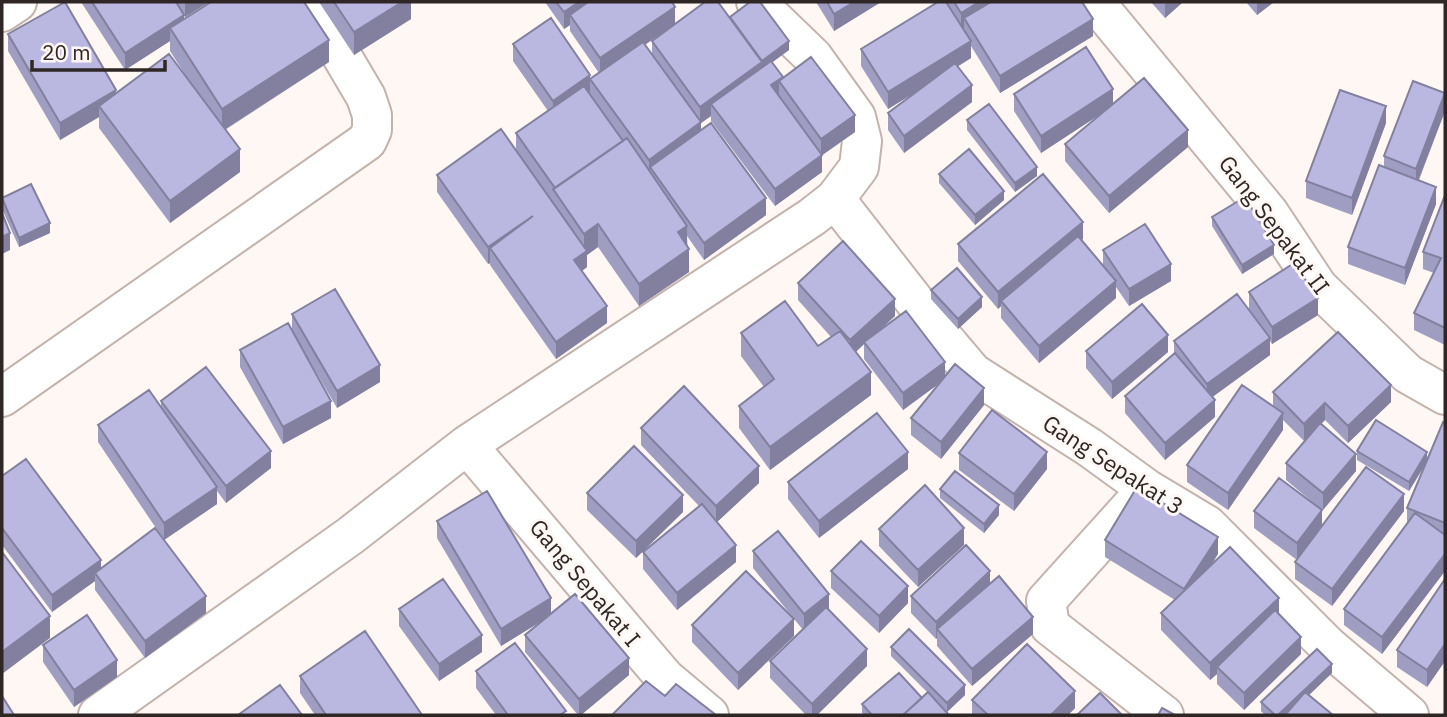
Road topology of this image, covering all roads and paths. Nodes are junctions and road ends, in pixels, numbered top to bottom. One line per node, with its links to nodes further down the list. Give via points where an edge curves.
1 (17, 2): 5 (street)
2 (310, 2): 8 (street, via 366,97 372,115 367,141)
3 (756, 2): 6 (street, via 813,57 856,117 862,141 859,167)
4 (1095, 2): 7 (street, Gang Sepakat II, via 1269,213 1318,287 1408,374)
5 (2, 12)
6 (835, 200): 9 (street); 10 (street, Gang Sepakat 3, via 974,373)
7 (1445, 395)
8 (2, 397)
9 (467, 445): 11 (street, Gang Sepakat I); 13 (street, via 350,536)
10 (1147, 489): 15 (street, via 1046,601 1046,613 1050,626); 16 (street, Gang Sepakat 3, via 1207,524 1328,646)
11 (665, 678): 12 (street); 14 (street, Gang Sepakat I)
12 (632, 701)
13 (98, 715)
14 (709, 715)
15 (1164, 715)
16 (1409, 715)

